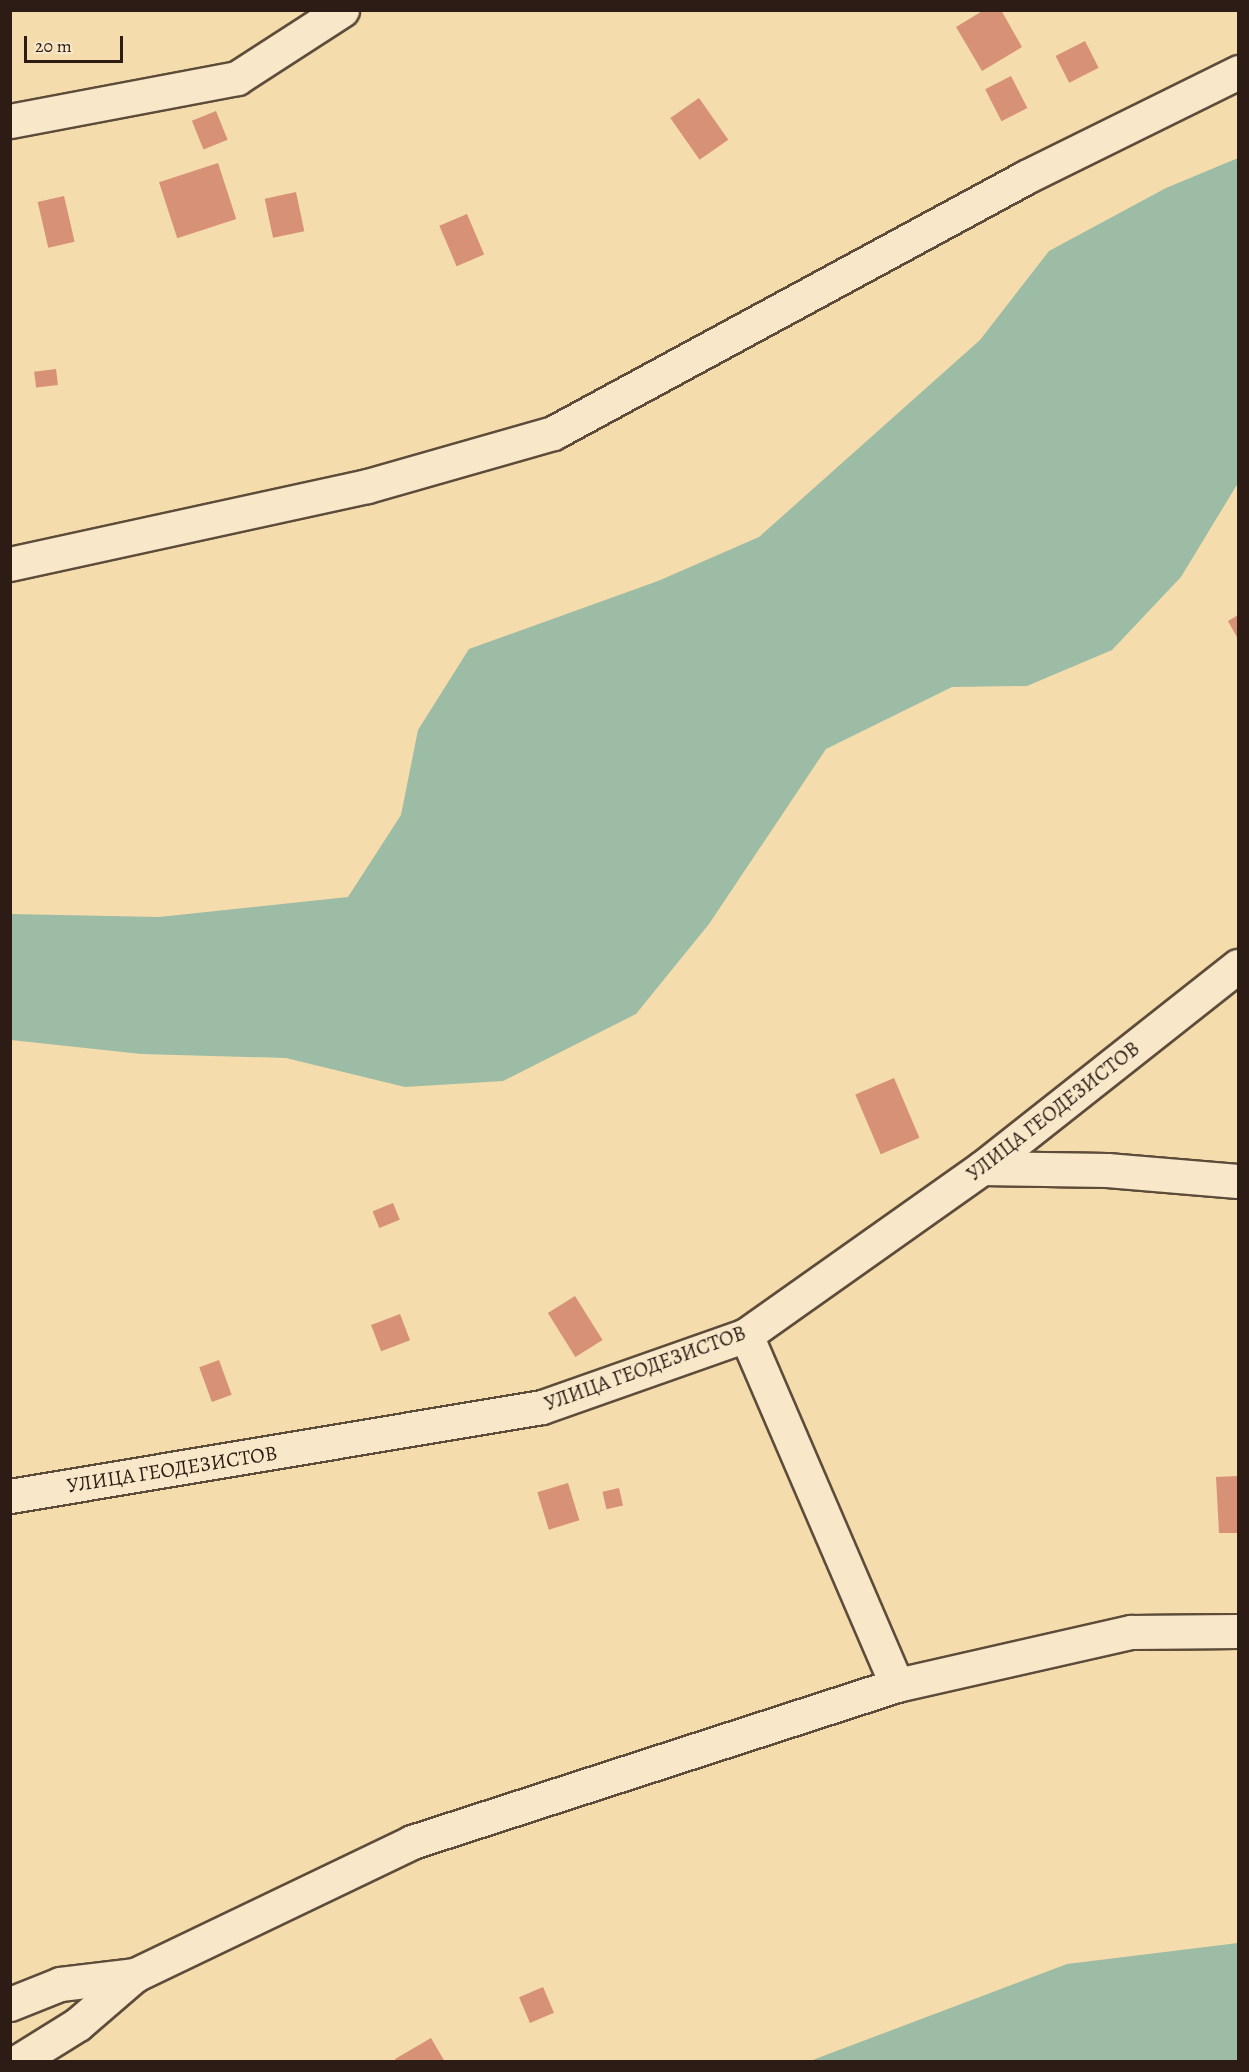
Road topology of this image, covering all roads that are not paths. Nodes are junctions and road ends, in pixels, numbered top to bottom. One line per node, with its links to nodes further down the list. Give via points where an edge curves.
1 (342, 10): 3 (street, via 237,78)
2 (1239, 72): 4 (street, via 1026,177 553,433 367,486)
3 (10, 121)
4 (10, 564)
5 (1239, 966): 6 (street, УЛИЦА ГЕОДЕЗИСТОВ)
6 (982, 1168): 7 (street, via 1107,1170); 8 (street, УЛИЦА ГЕОДЕЗИСТОВ)
7 (1239, 1181)
8 (746, 1335): 9 (street, УЛИЦА ГЕОДЕЗИСТОВ, via 542,1407); 11 (street)
9 (10, 1496)
10 (1239, 1631): 11 (street, via 1131,1632)
11 (897, 1685): 12 (street, via 412,1842)
12 (135, 1975): 13 (street, via 60,1984); 14 (street, via 78,2024)
13 (10, 2004)
14 (17, 2061)

